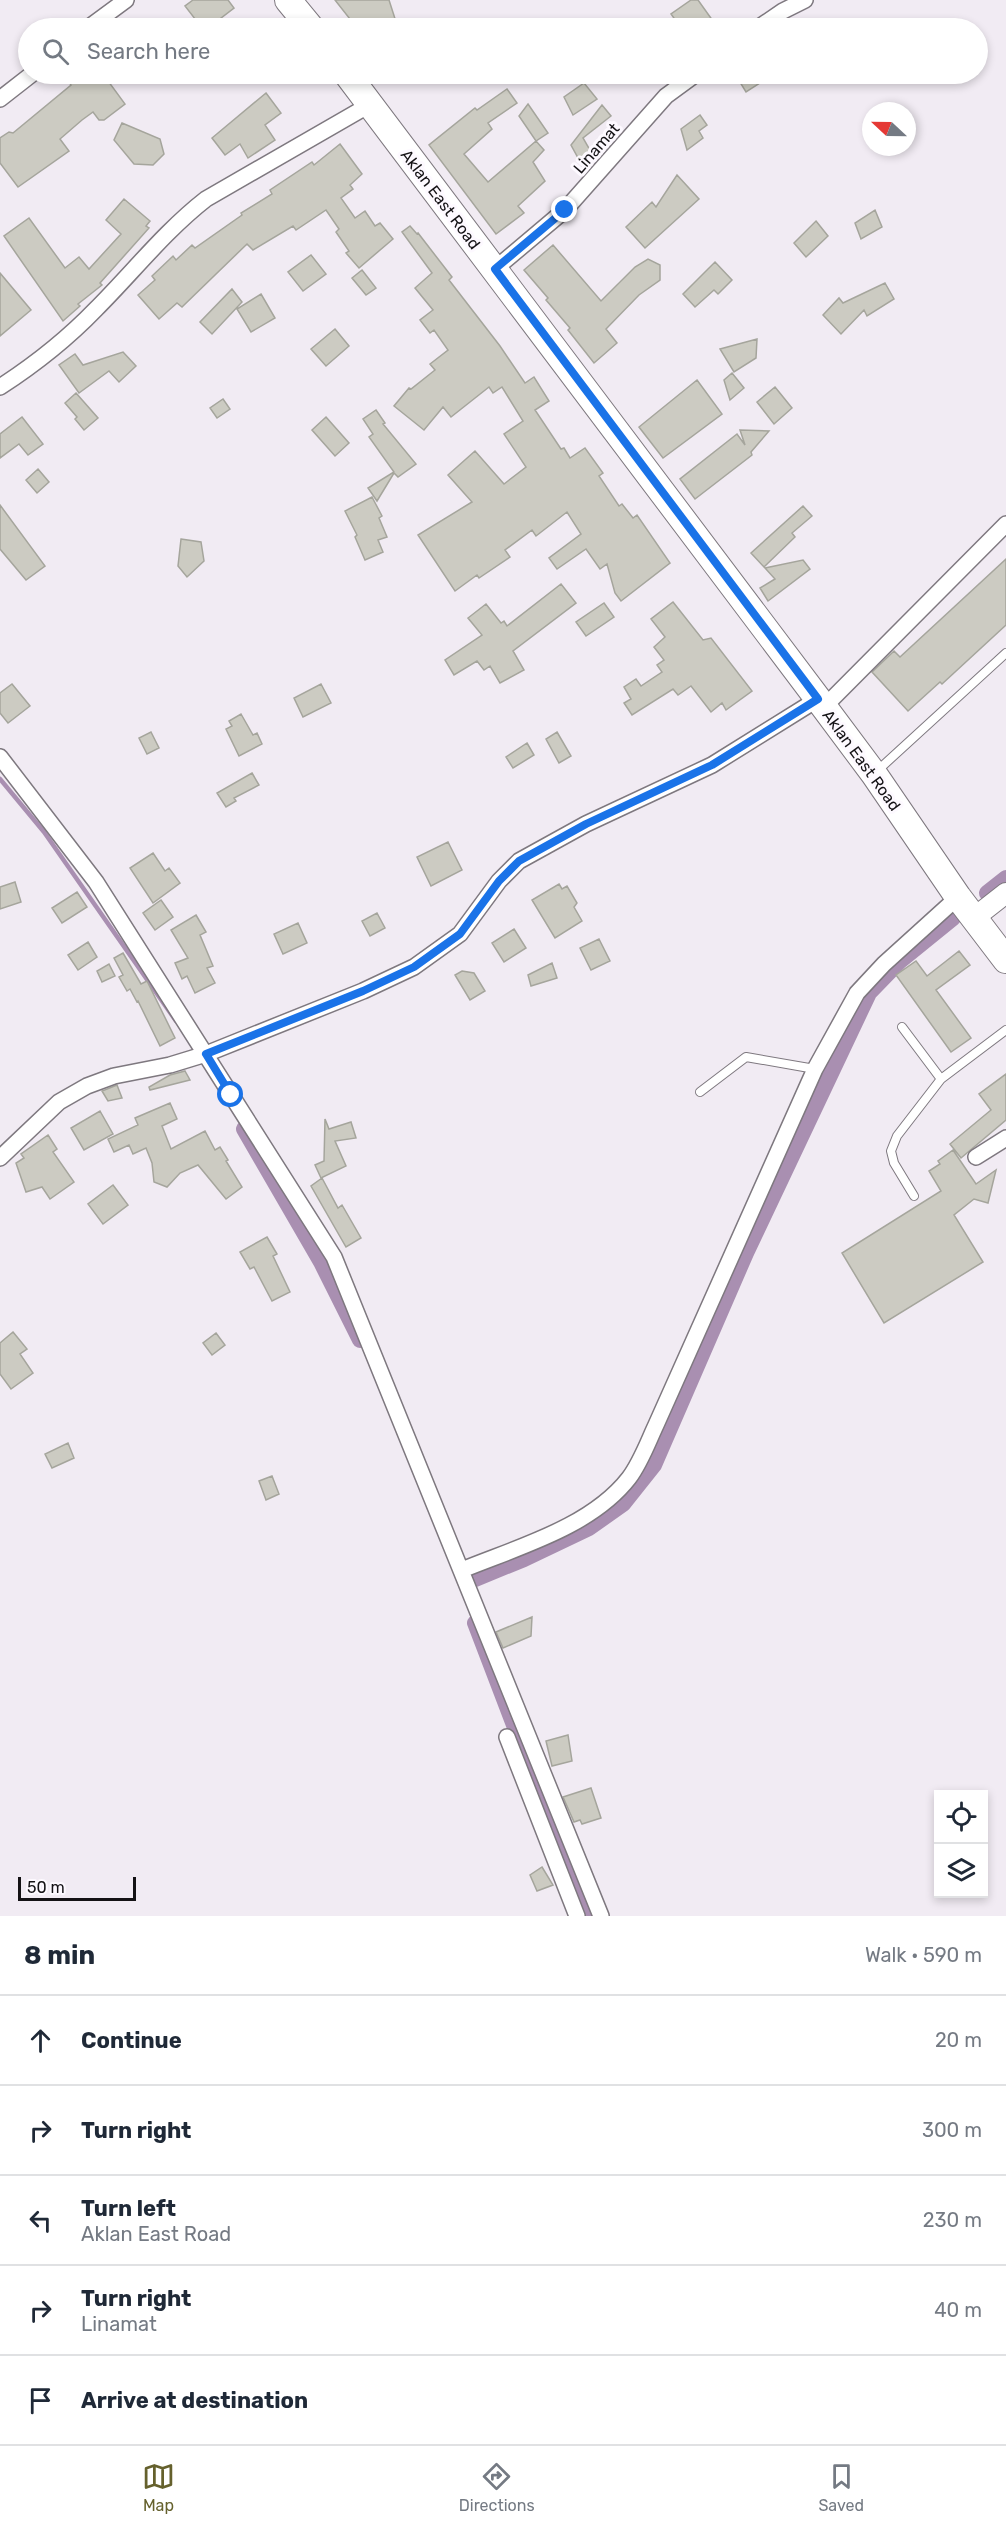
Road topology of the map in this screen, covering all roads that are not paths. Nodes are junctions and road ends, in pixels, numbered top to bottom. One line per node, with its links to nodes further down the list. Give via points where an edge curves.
1 (126, 0): 5 (street)
2 (288, 0): 6 (main road)
3 (805, 0): 4 (street)
4 (782, 5): 7 (street)
5 (102, 18)
6 (303, 18)
7 (768, 18)
8 (19, 84): 11 (street)
9 (354, 84): 12 (main road, Aklan East Road)
10 (682, 84): 13 (street, Linamat, via 666,96 565,210)
11 (0, 99)
12 (371, 104): 13 (main road, Aklan East Road); 14 (street, via 206,199 183,217 95,311)
13 (495, 269): 17 (main road, Aklan East Road)
14 (0, 387)
15 (1006, 524): 17 (street)
16 (1006, 653): 19 (lane)
17 (821, 703): 19 (main road, Aklan East Road); 26 (street, via 712,765 586,824 519,861 460,934 414,967)
18 (0, 757): 26 (street, via 96,882)
19 (874, 774): 21 (main road, Aklan East Road)
20 (1006, 893): 22 (street)
21 (958, 897): 22 (main road, Aklan East Road); 27 (street, via 867,980)
22 (974, 918): 23 (main road, Aklan East Road)
23 (1006, 960)
24 (902, 1027): 28 (lane)
25 (1006, 1030): 28 (lane)
26 (206, 1054): 32 (street, via 87,1086 59,1102); 34 (street, via 334,1257)
27 (814, 1069): 29 (lane, via 746,1057); 34 (street, via 630,1477 606,1504 582,1519)
28 (941, 1079): 33 (lane, via 897,1136 891,1151)
29 (700, 1092)
30 (1006, 1138): 31 (street)
31 (976, 1157)
32 (0, 1158)
33 (914, 1196)
34 (462, 1570): 37 (street)
35 (507, 1737): 36 (street)
36 (577, 1916)
37 (601, 1916)

